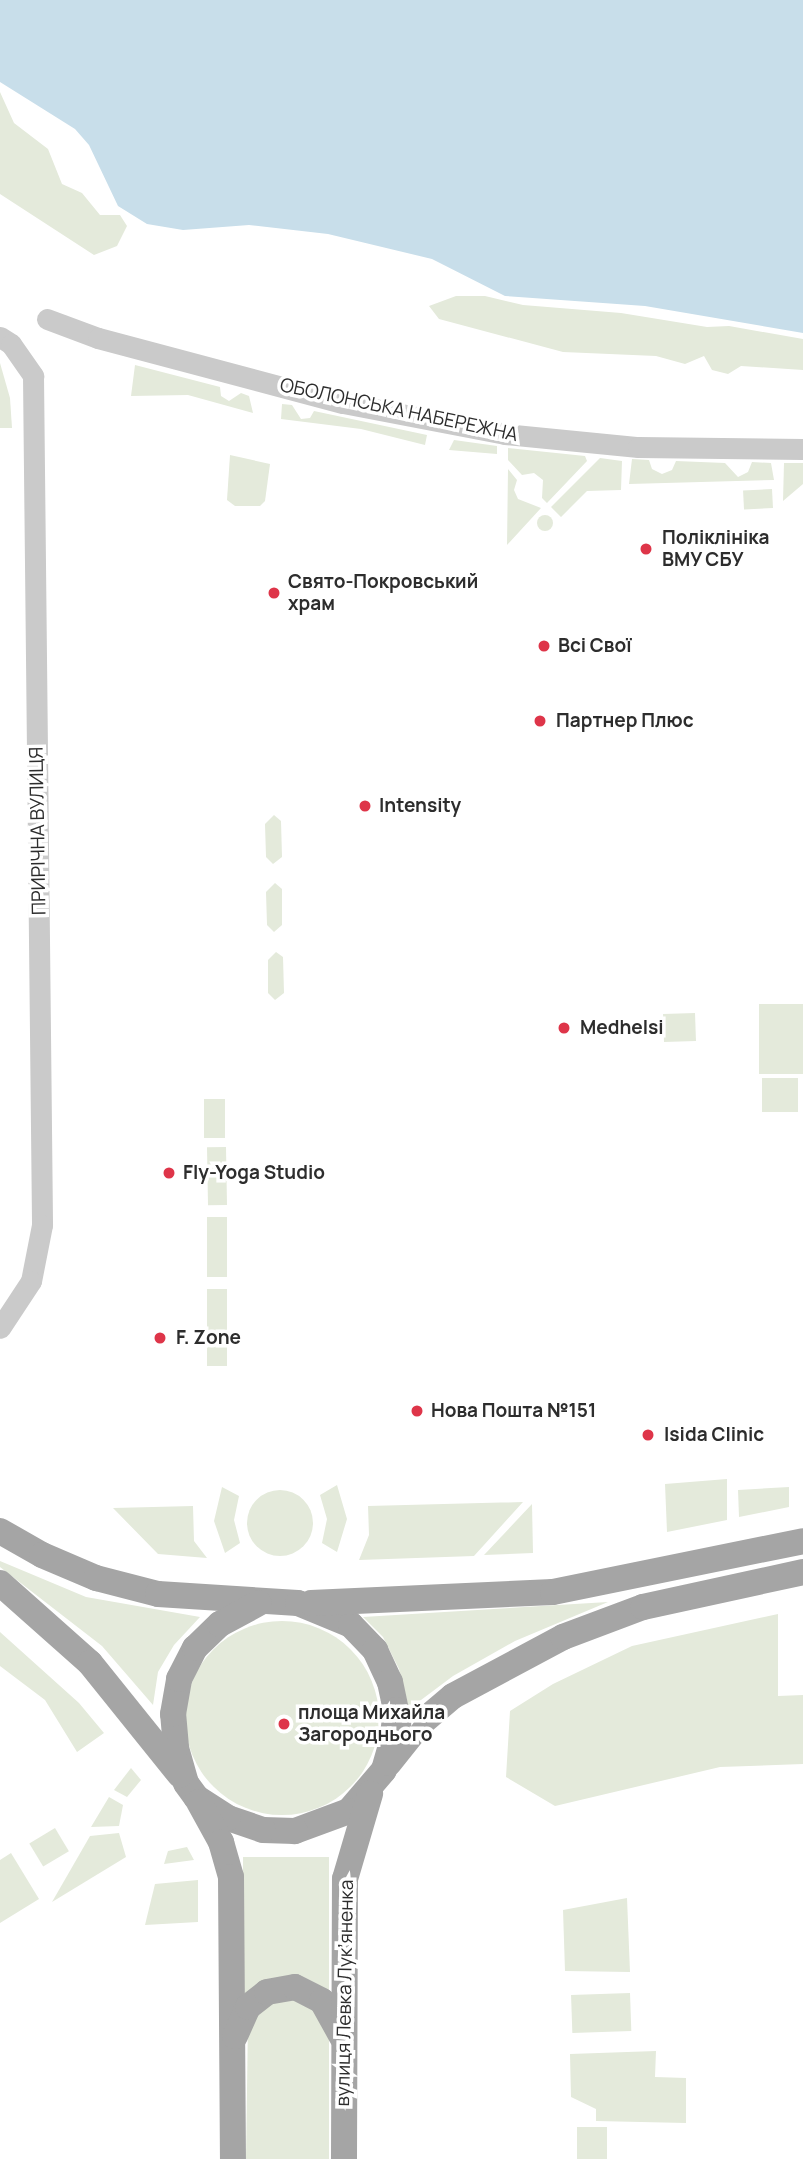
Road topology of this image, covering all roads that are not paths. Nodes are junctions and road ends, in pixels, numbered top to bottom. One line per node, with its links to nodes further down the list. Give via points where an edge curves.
1 (47, 319): 3 (street, ОБОЛОНСЬКА НАБЕРЕЖНА, via 98,338 343,403 492,431 638,447)
2 (0, 337): 4 (street, ПРИРІЧНА ВУЛИЦЯ, via 11,344 33,376 42,1225 31,1281)
3 (803, 449)
4 (0, 1328)
5 (0, 1531): 9 (main road, via 96,1577 158,1594)
6 (803, 1541): 10 (main road, via 553,1592)
7 (803, 1572): 11 (main road, via 643,1607 563,1637 453,1696 420,1724)
8 (0, 1583): 12 (main road, via 90,1663)
9 (259, 1603): 10 (main road); 12 (main road, via 220,1624 195,1648 179,1679 173,1714 176,1747)
10 (298, 1603): 11 (main road, via 351,1625 375,1650 390,1682 396,1710)
11 (378, 1779): 12 (main road, via 349,1811 295,1831 263,1830 240,1822); 14 (main road, вулиця Левка Лукʼяненка, via 345,1879)
12 (191, 1790): 13 (main road, via 221,1842 230,1877)
13 (233, 2041): 14 (main road, via 248,2007 267,1992 295,1987 322,2001); 15 (main road)
14 (344, 2042): 16 (main road, вулиця Левка Лукʼяненка)
15 (233, 2159)
16 (344, 2159)

